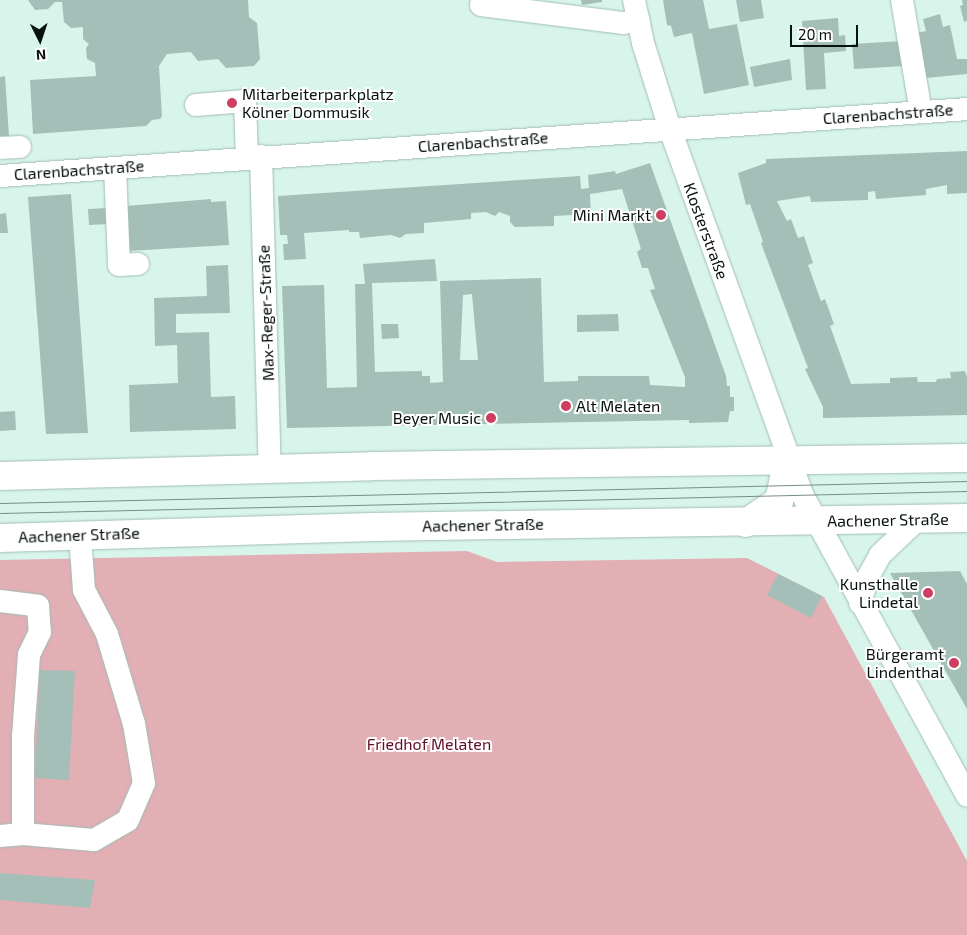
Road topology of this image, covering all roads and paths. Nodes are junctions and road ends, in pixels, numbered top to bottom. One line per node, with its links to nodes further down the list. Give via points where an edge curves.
1 (902, 0): 7 (street)
2 (481, 5): 3 (street)
3 (568, 8): 4 (street, via 624,23)
4 (636, 10): 8 (street, Klosterstraße)
5 (196, 105): 9 (street, Max-Reger-Straße, via 245,101)
6 (967, 109): 7 (street, Clarenbachstraße)
7 (921, 112): 8 (street, Clarenbachstraße)
8 (670, 130): 9 (street, Clarenbachstraße); 14 (street, Klosterstraße)
9 (254, 157): 10 (street, Clarenbachstraße); 15 (street, Max-Reger-Straße)
10 (114, 168): 11 (street, Clarenbachstraße); 12 (street, via 119,264)
11 (0, 176)
12 (138, 264)
13 (967, 458): 14 (main road)
14 (788, 459): 15 (main road); 19 (street, Klosterstraße); 20 (main road, via 779,502)
15 (270, 470): 16 (main road)
16 (0, 476)
17 (967, 518): 18 (main road, Aachener Straße)
18 (918, 519): 19 (main road, Aachener Straße); 24 (street, via 880,555 868,577)
19 (815, 522): 20 (main road, Aachener Straße); 24 (street, Klosterstraße)
20 (746, 523): 21 (main road, Aachener Straße, via 382,526)
21 (80, 535): 22 (main road, Aachener Straße); 26 (street, via 84,590 107,634 134,724 144,783 128,820 94,840)
22 (0, 538)
23 (0, 601): 26 (street, via 38,606 40,632 28,655)
24 (860, 603): 25 (street, Klosterstraße)
25 (967, 796)
26 (22, 834): 27 (street)
27 (0, 836)

